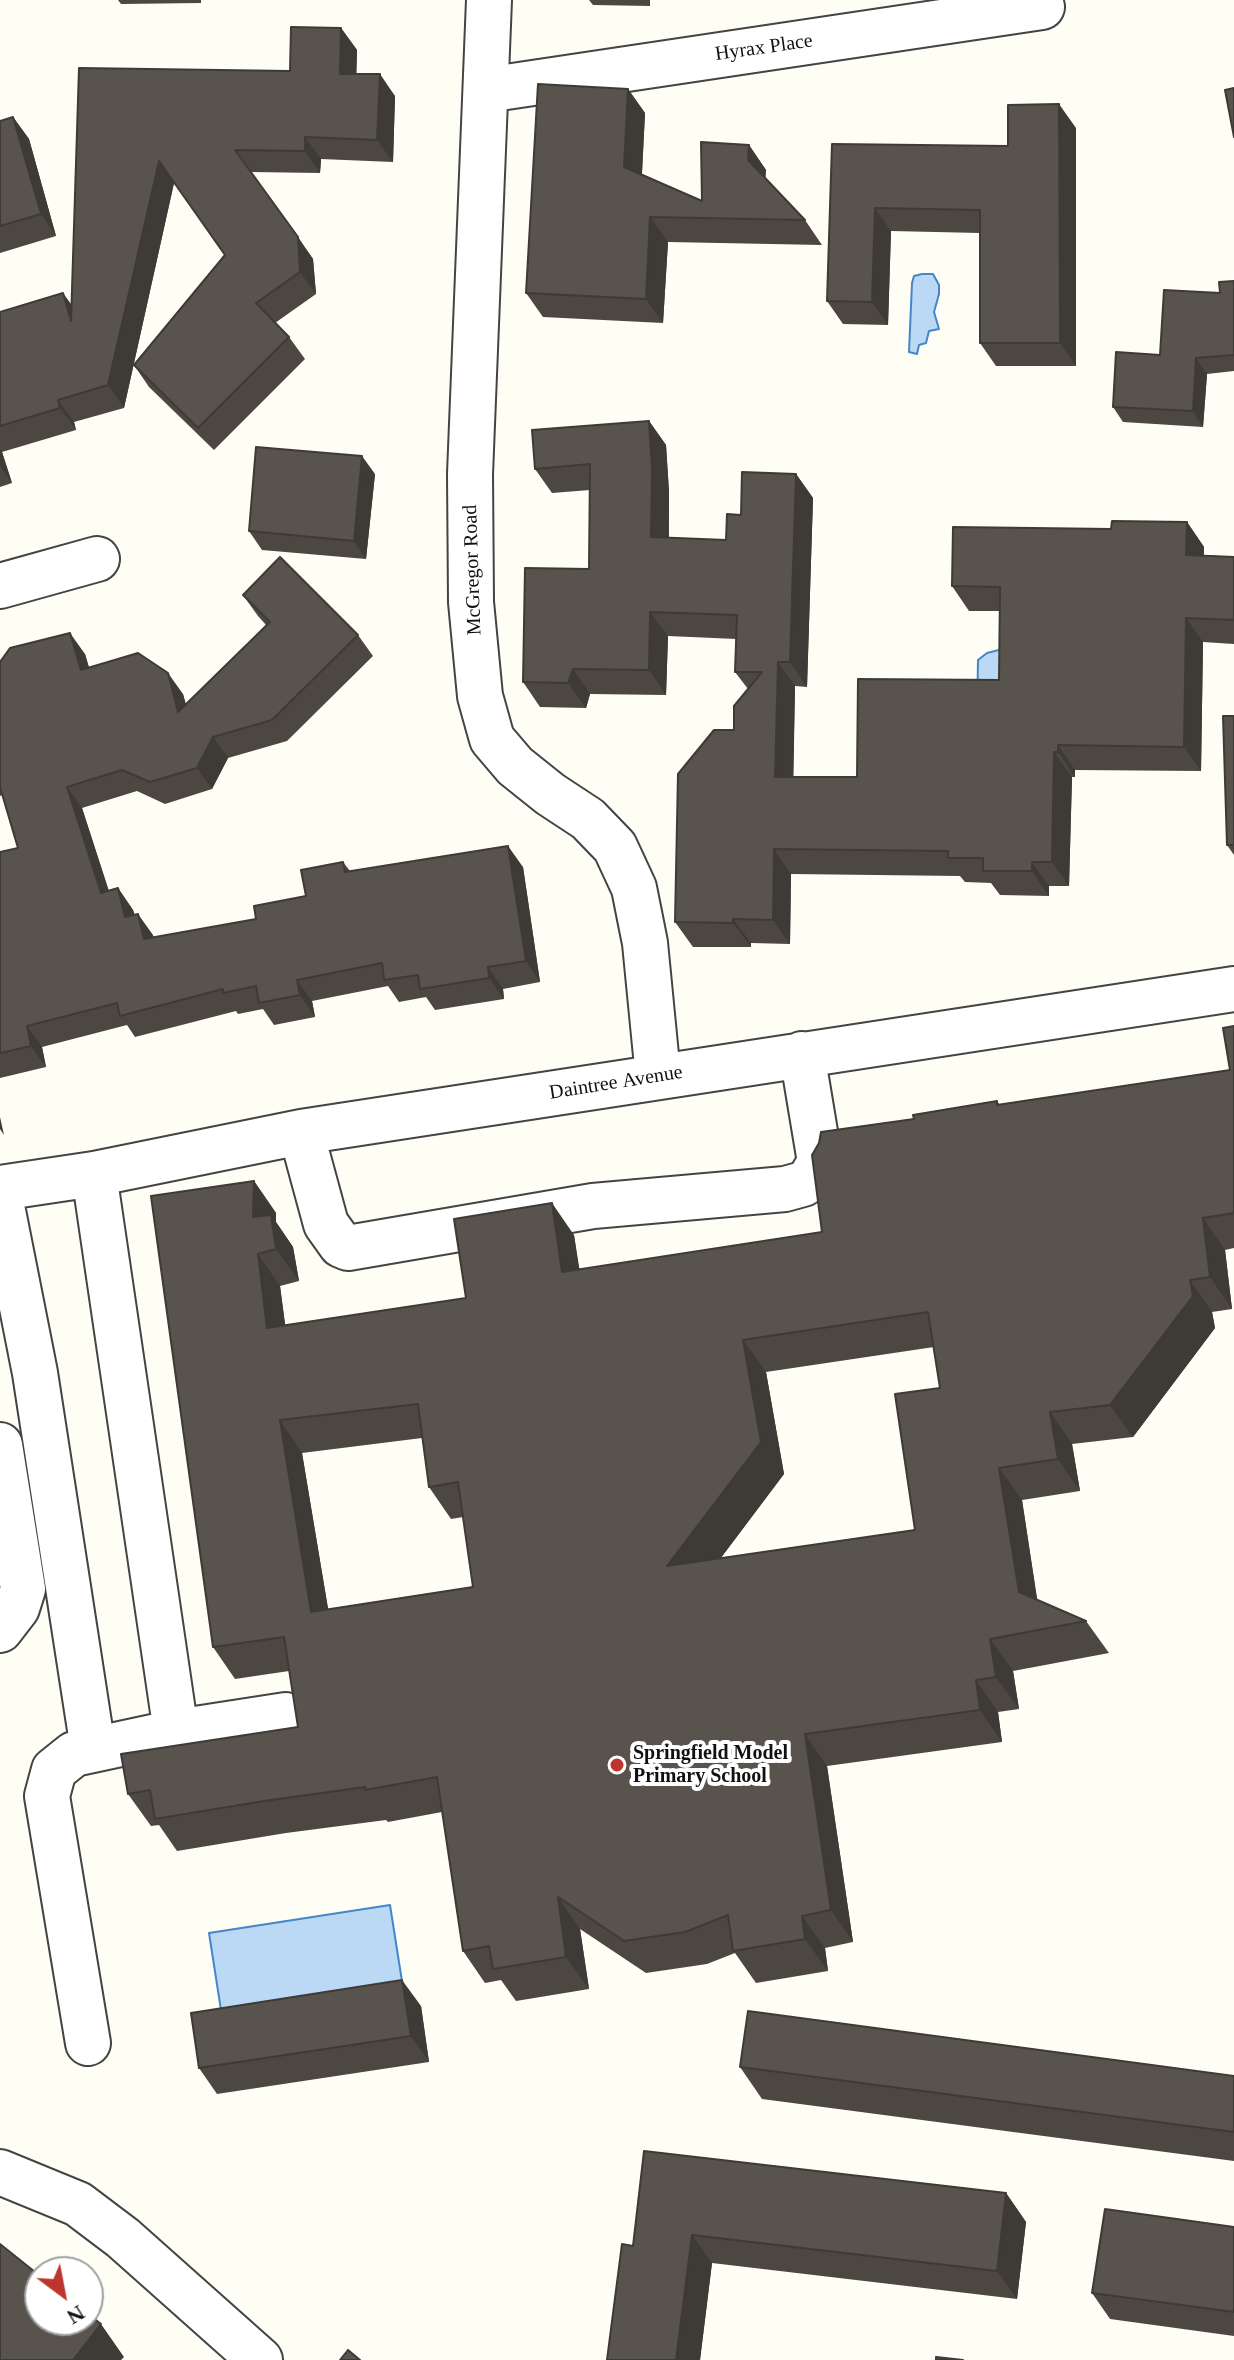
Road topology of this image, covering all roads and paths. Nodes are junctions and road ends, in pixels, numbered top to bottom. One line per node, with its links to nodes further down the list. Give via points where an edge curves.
1 (489, 0): 3 (street, McGregor Road)
2 (1042, 7): 3 (street, Hyrax Place)
3 (486, 90): 8 (street, McGregor Road, via 470,474 471,602 480,696 492,739 515,766 588,819 615,847 634,888 645,943)
4 (97, 559): 5 (street)
5 (0, 586)
6 (1234, 989): 7 (street, Daintree Avenue)
7 (802, 1054): 8 (street, Daintree Avenue); 9 (street, via 820,1162 810,1179 785,1189 593,1206 348,1248 326,1224)
8 (658, 1076): 9 (street, Daintree Avenue)
9 (301, 1132): 10 (street, Daintree Avenue)
10 (94, 1174): 11 (street, Daintree Avenue); 16 (street)
11 (0, 1188)
12 (0, 1196): 17 (street, via 35,1373)
13 (0, 1445): 14 (street, via 23,1589 17,1608)
14 (0, 1630)
15 (286, 1715): 16 (street)
16 (176, 1732): 17 (street)
17 (93, 1749): 18 (street, via 74,1754 54,1770 47,1796)
18 (88, 2043)
19 (0, 2172): 20 (street, via 78,2204)
20 (260, 2360)

